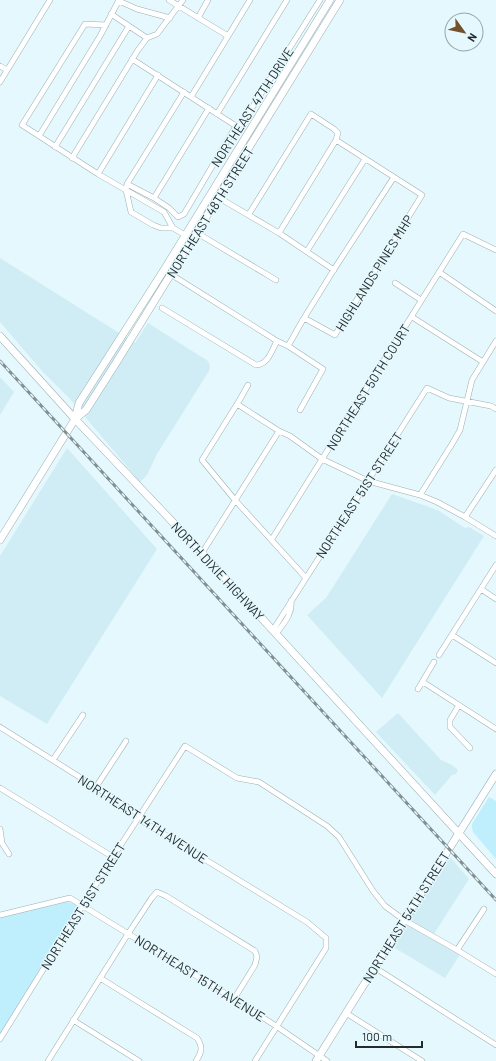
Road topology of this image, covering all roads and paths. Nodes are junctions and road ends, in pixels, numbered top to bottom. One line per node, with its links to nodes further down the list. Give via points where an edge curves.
1 (50, 0): 21 (street)
2 (119, 0): 12 (street); 13 (street, via 136,9)
3 (169, 0): 11 (street)
4 (183, 0): 11 (street)
5 (208, 0): 14 (street)
6 (250, 0): 17 (street)
7 (287, 0): 27 (street)
8 (320, 0): 28 (street, NORTHEAST 47TH DRIVE, via 243,122)
9 (330, 0): 38 (main road, NORTHEAST 48TH STREET)
10 (340, 0): 39 (main road, NORTHEAST 48TH STREET)
11 (179, 6): 13 (street); 14 (street)
12 (111, 14): 15 (street); 16 (street)
13 (170, 18): 18 (street, via 157,34)
14 (198, 18): 17 (street)
15 (106, 25): 29 (street); 29 (street, via 85,24 22,125)
16 (129, 26): 18 (street); 31 (street)
17 (228, 36): 25 (street)
18 (147, 38): 19 (street)
19 (132, 59): 22 (street); 32 (street)
20 (0, 66): 21 (street)
21 (7, 70): 23 (street)
22 (158, 75): 24 (street); 34 (street)
23 (0, 82)
24 (184, 92): 25 (street); 36 (street)
25 (191, 97): 26 (street)
26 (209, 108): 27 (street); 40 (street)
27 (217, 114): 28 (street)
28 (236, 126): 40 (street, NORTHEAST 47TH DRIVE, via 184,214 178,217)
29 (39, 136): 31 (street)
30 (336, 140): 33 (street); 41 (street, via 338,133 311,114); 44 (street)
31 (56, 147): 32 (street)
32 (72, 158): 34 (street)
33 (365, 159): 35 (street); 47 (street)
34 (98, 174): 37 (street)
35 (394, 177): 48 (street); 58 (street, HIGHLANDS PINES MHP, via 422,195 335,335)
36 (127, 184): 37 (street); 40 (street)
37 (126, 190): 42 (street, via 164,212); 42 (street, via 131,212 153,225)
38 (212, 193): 39 (street); 45 (main road, NORTHEAST 48TH STREET)
39 (219, 197): 41 (street); 43 (main road, NORTHEAST 48TH STREET)
40 (154, 198)
41 (249, 214): 44 (street)
42 (173, 228): 45 (street)
43 (197, 233): 50 (main road, NORTHEAST 48TH STREET); 51 (street)
44 (279, 233): 47 (street)
45 (186, 235): 53 (main road, via 187,244 168,275); 69 (main road, NORTHEAST 48TH STREET, via 79,403)
46 (496, 250): 49 (street, NORTHEAST 50TH COURT, via 463,234)
47 (307, 251): 48 (street)
48 (334, 270): 58 (street)
49 (439, 272): 54 (street, NORTHEAST 50TH COURT); 56 (street)
50 (172, 275): 53 (main road, NORTHEAST 48TH STREET); 61 (street)
51 (276, 280)
52 (395, 283): 54 (street)
53 (165, 285): 69 (main road, NORTHEAST 48TH STREET, via 86,410)
54 (421, 300): 57 (street, NORTHEAST 50TH COURT)
55 (162, 308): 61 (street, via 256,365 265,362)
56 (496, 311)
57 (412, 317): 63 (street); 71 (street, NORTHEAST 50TH COURT)
58 (304, 318): 62 (street)
59 (0, 336): 69 (main road, NORTH DIXIE HIGHWAY)
60 (496, 341): 63 (street)
61 (277, 342): 62 (street)
62 (288, 346): 68 (street, via 323,369)
63 (483, 362): 65 (street, via 472,380)
64 (248, 385): 66 (street)
65 (467, 401): 67 (street); 73 (street, NORTHEAST 51ST STREET, via 449,398 427,388); 74 (street, via 460,430)
66 (237, 404): 70 (street); 75 (street, via 202,460)
67 (496, 409)
68 (300, 410)
69 (75, 419): 79 (main road, NORTHEAST 48TH STREET); 80 (main road, NORTH DIXIE HIGHWAY)
70 (279, 431): 71 (street); 75 (street)
71 (322, 459): 73 (street); 78 (street, NORTHEAST 50TH COURT)
72 (496, 470): 76 (street)
73 (368, 481): 74 (street); 82 (street, NORTHEAST 51ST STREET)
74 (420, 495): 76 (street)
75 (236, 500): 78 (street); 80 (street)
76 (466, 517): 77 (street)
77 (496, 536)
78 (272, 539): 82 (street)
79 (0, 540)
80 (202, 553): 85 (main road, NORTH DIXIE HIGHWAY)
81 (496, 565): 83 (street)
82 (306, 578): 85 (street, NORTHEAST 51ST STREET, via 291,601 289,615)
83 (481, 589): 84 (street); 86 (street)
84 (496, 599)
85 (274, 632): 104 (main road, NORTH DIXIE HIGHWAY)
86 (452, 635): 87 (street); 89 (street)
87 (440, 655)
88 (434, 662): 90 (street)
89 (496, 663)
90 (423, 682): 91 (street); 92 (street)
91 (418, 689)
92 (459, 705): 95 (street); 97 (street, via 450,720 450,727)
93 (83, 715): 98 (street)
94 (0, 727): 98 (street, NORTHEAST 14TH AVENUE)
95 (496, 728)
96 (126, 741): 100 (street)
97 (470, 748)
98 (53, 760): 100 (street, NORTHEAST 14TH AVENUE)
99 (496, 774): 104 (main road, NORTHEAST 54TH STREET)
100 (96, 787): 102 (street, NORTHEAST 14TH AVENUE)
101 (0, 788): 106 (street)
102 (140, 815): 106 (street, NORTHEAST 51ST STREET); 111 (street, NORTHEAST 51ST STREET, via 185,746 237,778 259,782 327,826 342,841 379,900); 120 (street, NORTHEAST 14TH AVENUE, via 144,822 307,922 326,938 326,948)
103 (0, 829): 105 (street, via 2,842)
104 (459, 833): 107 (main road, NORTH DIXIE HIGHWAY); 111 (main road, NORTHEAST 54TH STREET)
105 (9, 854)
106 (113, 857): 108 (street, NORTHEAST 51ST STREET)
107 (496, 874)
108 (83, 907): 110 (street, NORTHEAST 15TH AVENUE, via 70,898); 112 (street, NORTHEAST 15TH AVENUE); 121 (street, NORTHEAST 51ST STREET)
109 (484, 909): 113 (street)
110 (0, 915)
111 (404, 920): 113 (street); 114 (main road, NORTHEAST 54TH STREET)
112 (128, 933): 116 (street); 117 (street, NORTHEAST 15TH AVENUE); 117 (street, via 157,892 255,951 255,965)
113 (457, 950): 115 (street)
114 (374, 967): 118 (main road, NORTHEAST 54TH STREET); 122 (street)
115 (496, 974)
116 (100, 978): 119 (street); 126 (street, via 197,1038 202,1045 201,1054)
117 (234, 999): 120 (street, NORTHEAST 15TH AVENUE)
118 (346, 1013): 123 (main road, NORTHEAST 54TH STREET); 129 (street)
119 (73, 1020): 124 (street); 125 (street)
120 (276, 1026): 123 (street, NORTHEAST 15TH AVENUE); 127 (street)
121 (0, 1039)
122 (496, 1045)
123 (317, 1057): 128 (street, NORTHEAST 15TH AVENUE)
124 (48, 1061)
125 (138, 1061)
126 (196, 1061)
127 (255, 1061)
128 (327, 1061)
129 (422, 1061)

